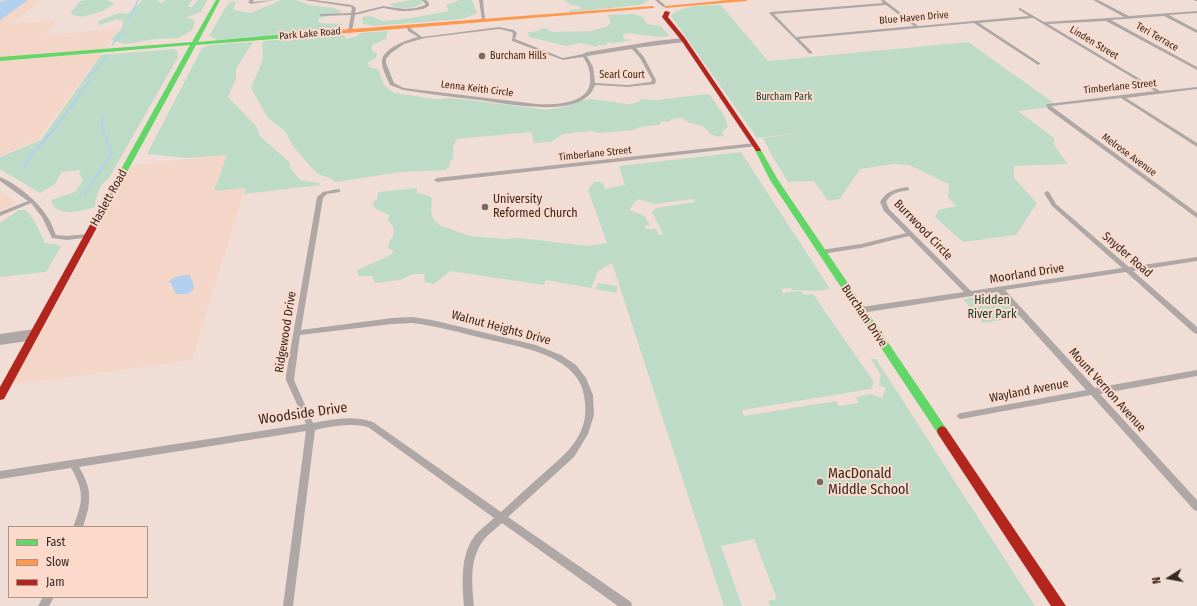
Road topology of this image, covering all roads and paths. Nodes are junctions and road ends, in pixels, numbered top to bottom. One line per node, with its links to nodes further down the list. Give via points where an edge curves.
1 (218, 0): 32 (street, Haslett Road)
2 (252, 0): 3 (street, via 251,3)
3 (273, 0)
4 (306, 0): 16 (street, via 352,6)
5 (386, 0): 12 (street)
6 (424, 0): 12 (street, via 427,6 416,9 395,11)
7 (481, 0): 21 (street)
8 (746, 0): 13 (street, Park Lake Road)
9 (882, 0): 11 (street)
10 (1096, 0): 20 (street)
11 (887, 4): 26 (street); 30 (street, via 771,13)
12 (383, 7): 16 (street)
13 (659, 7): 21 (street, Park Lake Road); 31 (street, Burcham Drive)
14 (1020, 9): 19 (street, Linden Street)
15 (1197, 12): 18 (street)
16 (354, 14): 17 (street); 27 (street)
17 (321, 15)
18 (1164, 15): 20 (street); 28 (street)
19 (1034, 17): 23 (street, Blue Haven Drive); 24 (street, Linden Street)
20 (1129, 18): 22 (street)
21 (484, 20): 25 (street, Park Lake Road)
22 (1108, 20): 24 (street); 38 (street, Teri Terrace)
23 (976, 22): 26 (street, Blue Haven Drive); 37 (street)
24 (1045, 23): 42 (street, Linden Street)
25 (408, 26): 27 (street, Park Lake Road); 29 (street, via 409,30)
26 (917, 27): 30 (street, Blue Haven Drive)
27 (350, 31): 32 (street, Park Lake Road)
28 (1197, 32)
29 (420, 37): 35 (street, Lenna Keith Circle, via 499,28 513,31 513,40 563,59); 39 (street, Lenna Keith Circle, via 396,46 384,59 392,84 403,89 548,106 566,104 578,99 591,90)
30 (795, 38): 34 (street)
31 (683, 40): 33 (street, Lenna Keith Circle); 47 (street, Burcham Drive)
32 (194, 44): 36 (street, Park Lake Road); 57 (street, Haslett Road)
33 (633, 47): 35 (street, Lenna Keith Circle); 39 (street, Searl Court, via 642,57 654,80 653,83 633,86)
34 (810, 53)
35 (584, 55): 39 (street, via 590,64)
36 (0, 59)
37 (1038, 64)
38 (1197, 69)
39 (593, 84)
40 (1197, 88): 41 (street, Timberlane Street)
41 (1189, 89): 42 (street, Timberlane Street); 43 (street)
42 (1159, 92): 44 (street, Timberlane Street)
43 (1197, 93)
44 (1122, 97): 45 (street, Timberlane Street, via 1052,104 1048,105); 46 (street)
45 (1050, 108): 55 (street, Melrose Avenue)
46 (1197, 144)
47 (755, 145): 49 (street, Timberlane Street); 58 (street, Burcham Drive, via 774,180)
48 (0, 180): 53 (street)
49 (436, 180)
50 (907, 189): 56 (street, Burrwood Circle, via 889,193 883,202 886,210)
51 (338, 191): 65 (street, Ridgewood Drive, via 325,193 320,197)
52 (1047, 193): 60 (street, Snyder Road, via 1054,206)
53 (32, 201): 54 (street); 57 (street, via 45,217 54,237)
54 (0, 214)
55 (1197, 216)
56 (910, 234): 58 (street, via 861,246); 62 (street, Burrwood Circle)
57 (88, 236): 66 (street, Haslett Road)
58 (821, 252): 63 (street, Burcham Drive)
59 (1197, 259): 60 (street, Moorland Drive)
60 (1127, 270): 61 (street, Moorland Drive); 64 (street, Snyder Road)
61 (1000, 289): 62 (street, Moorland Drive); 70 (street, Mount Vernon Avenue)
62 (970, 294): 63 (street, Moorland Drive)
63 (861, 310): 82 (street, Burcham Drive)
64 (1197, 331)
65 (297, 334): 73 (street, Ridgewood Drive, via 290,380); 77 (street, Walnut Heights Drive, via 417,320 536,348 558,357 572,367 583,380 589,395 590,415 584,434 571,454)
66 (33, 335): 67 (street); 68 (street); 71 (street, Haslett Road)
67 (0, 337)
68 (0, 342)
69 (1197, 373): 70 (street, Wayland Avenue)
70 (1092, 392): 72 (street, Wayland Avenue); 76 (street, Mount Vernon Avenue)
71 (0, 396)
72 (961, 416)
73 (311, 427): 74 (street, Woodside Drive); 77 (street, Woodside Drive, via 342,420 370,424); 79 (street)
74 (73, 464): 75 (street, Woodside Drive); 78 (street, via 86,492 86,507)
75 (0, 475)
76 (1197, 507)
77 (500, 517): 80 (street, Walnut Heights Drive, via 473,547 468,562); 81 (street, Woodside Drive)
78 (78, 526)
79 (288, 606)
80 (468, 606)
81 (627, 606)
82 (1059, 606)

